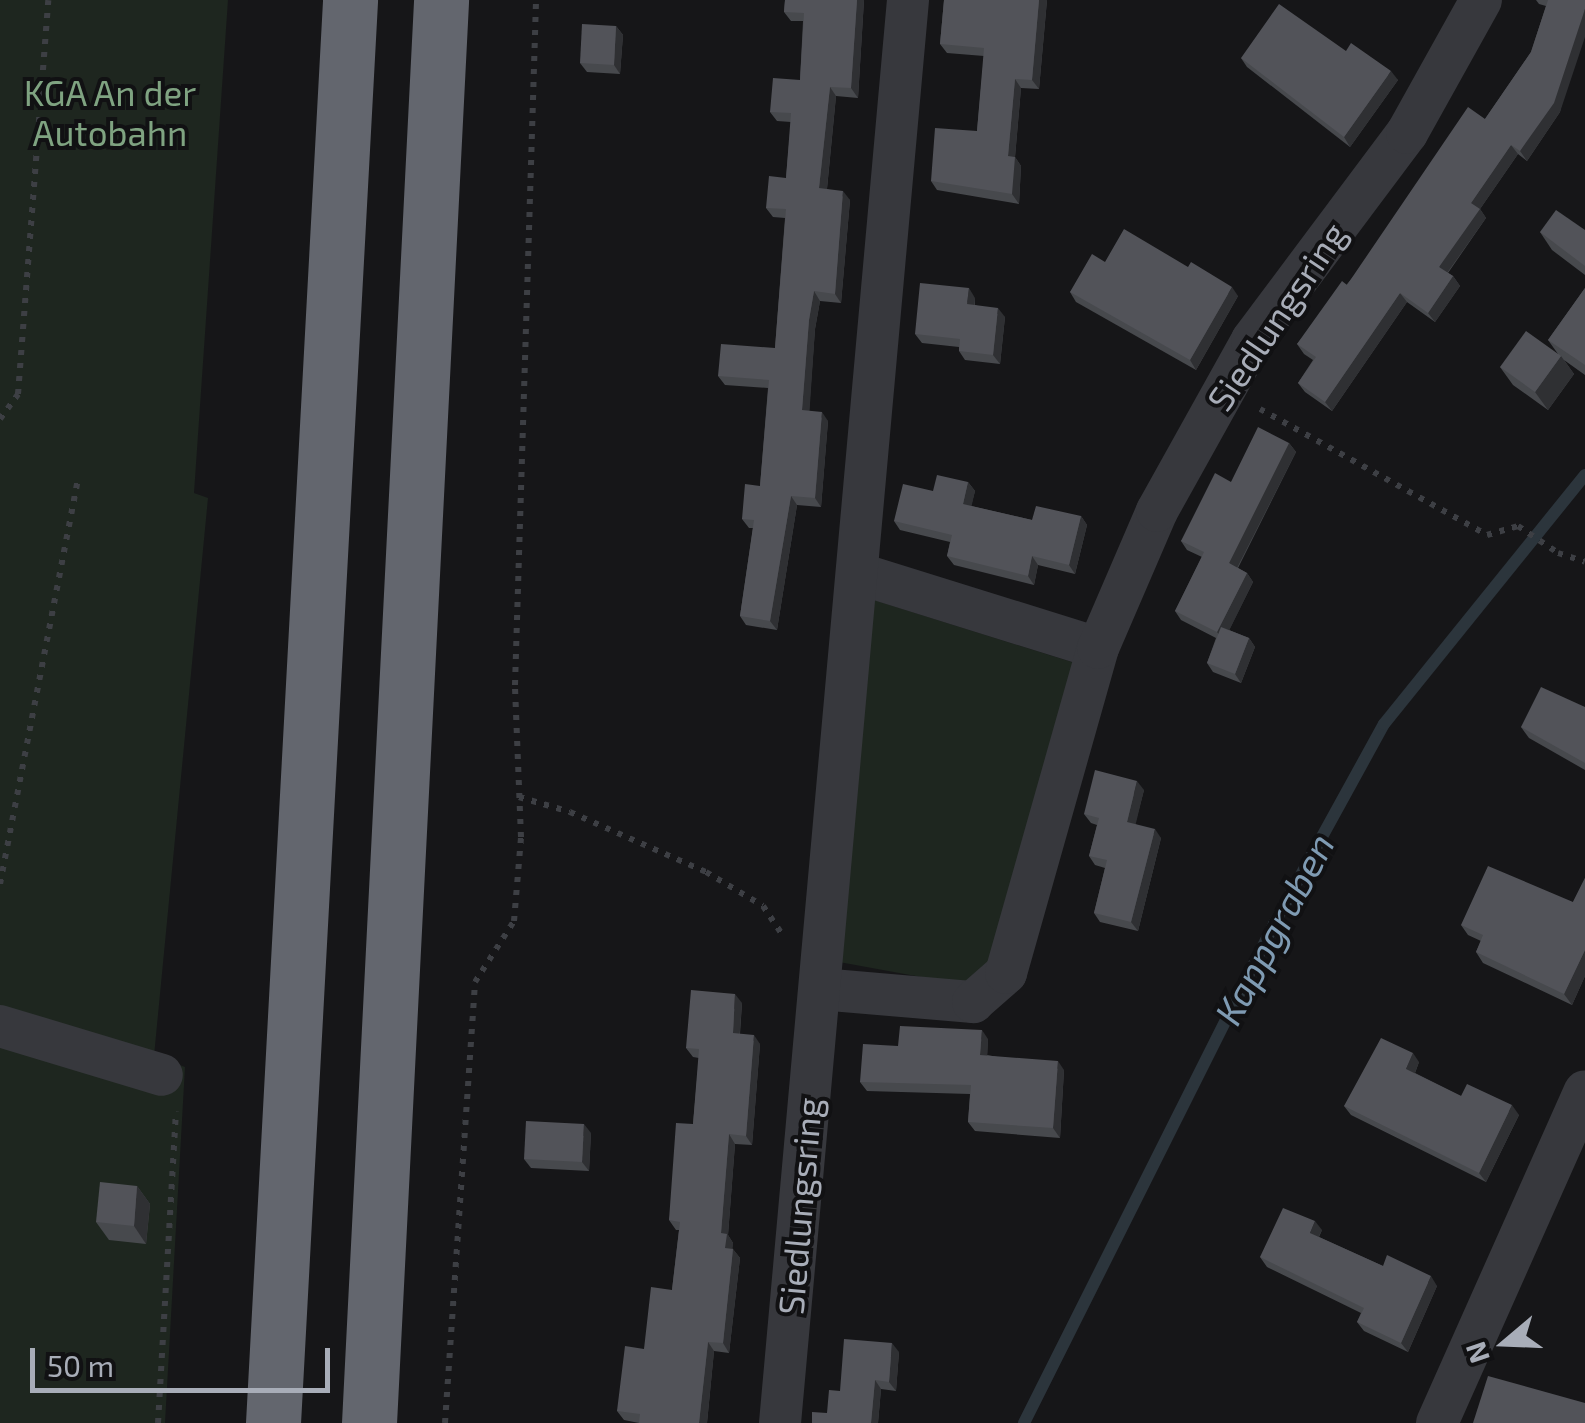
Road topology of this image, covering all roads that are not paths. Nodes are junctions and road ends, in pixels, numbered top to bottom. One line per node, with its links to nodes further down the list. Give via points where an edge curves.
1 (350, 0): 11 (highway)
2 (442, 0): 12 (highway)
3 (908, 0): 5 (street, Siedlungsring)
4 (1481, 0): 6 (street, Siedlungsring, via 1407,132 1293,282 1223,388 1157,511)
5 (856, 573): 6 (street); 7 (street, Siedlungsring)
6 (1098, 648): 7 (street, Siedlungsring, via 1006,972 973,1002)
7 (820, 989): 13 (street, Siedlungsring)
8 (0, 1026): 9 (street)
9 (162, 1074)
10 (1585, 1091): 14 (street)
11 (273, 1423)
12 (369, 1423)
13 (780, 1423)
14 (1437, 1423)

